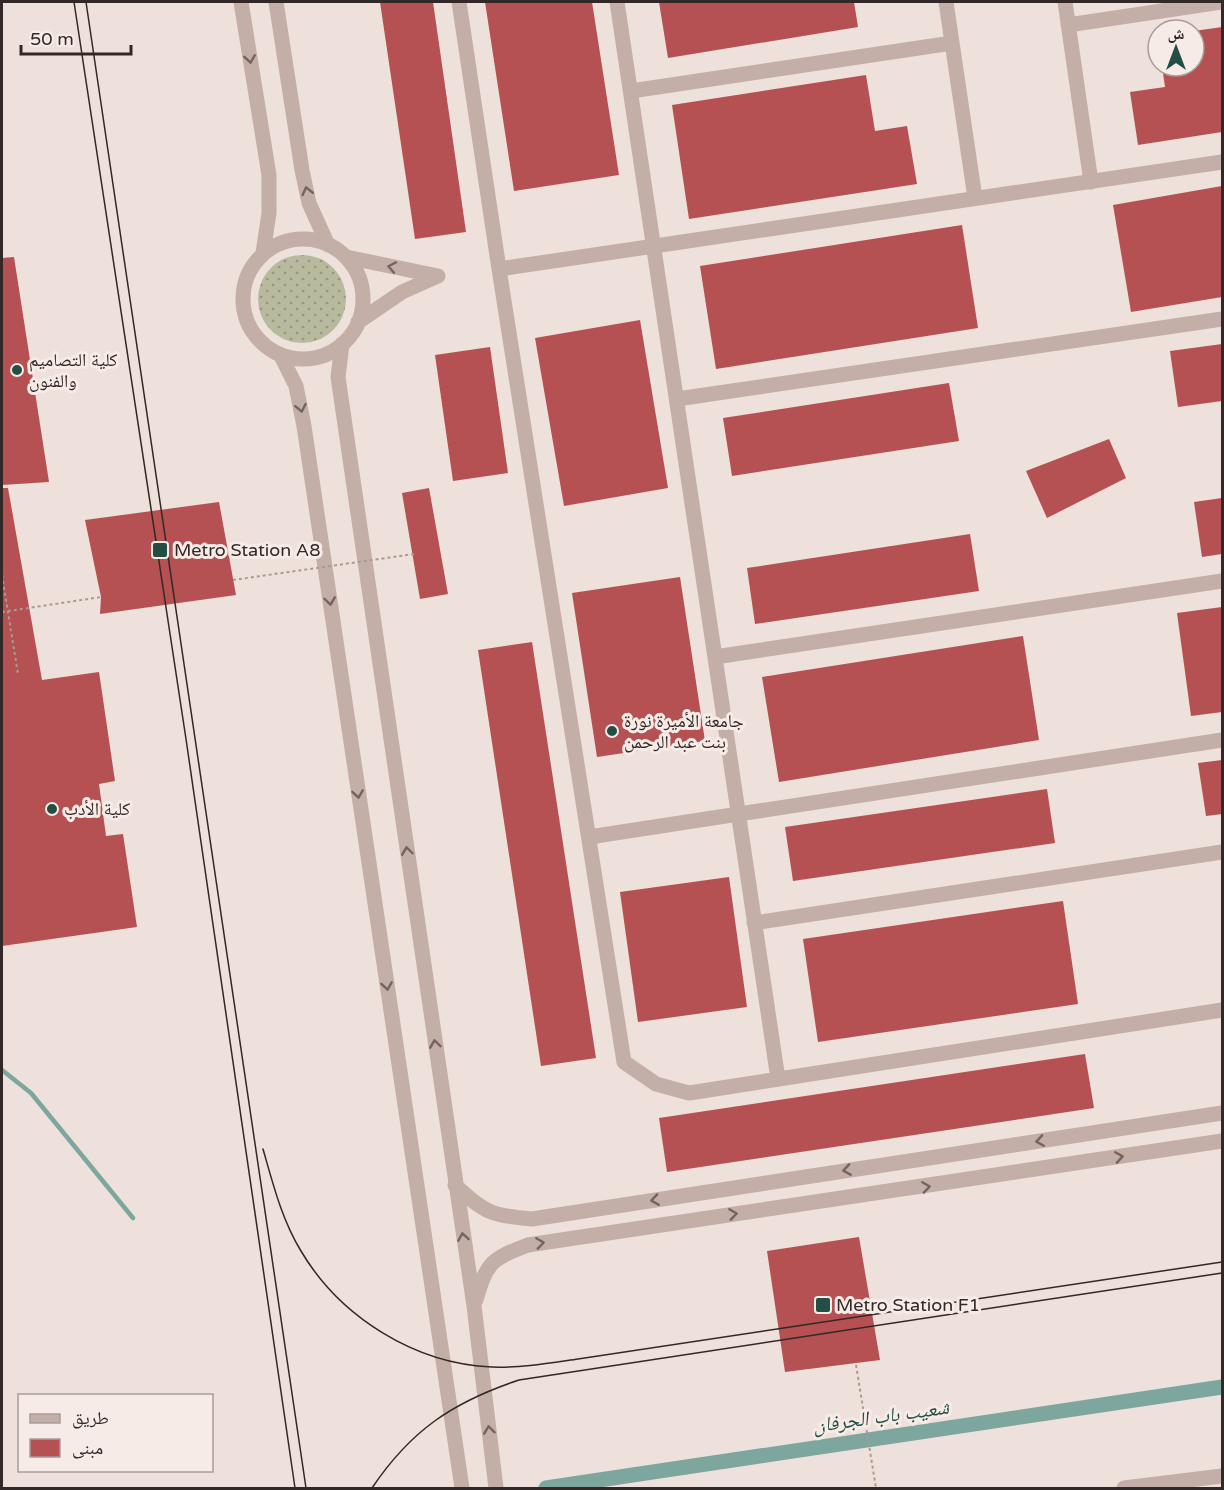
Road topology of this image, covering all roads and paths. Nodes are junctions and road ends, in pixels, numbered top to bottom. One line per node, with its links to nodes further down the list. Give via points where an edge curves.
1 (241, 2): 16 (street, one-way to 16, via 269,175)
2 (276, 2): 14 (street, one-way to 2, via 309,203)
3 (459, 2): 18 (street)
4 (617, 2): 10 (street)
5 (946, 2): 9 (street)
6 (1065, 2): 8 (street)
7 (1221, 2): 8 (street)
8 (1068, 25): 12 (street)
9 (952, 43): 10 (street); 13 (street)
10 (631, 91): 15 (street)
11 (1222, 162): 12 (street)
12 (1091, 182): 13 (street)
13 (975, 198): 15 (street)
14 (328, 245): 16 (street, via 295,239); 17 (street)
15 (653, 245): 18 (street); 23 (street)
16 (263, 253): 22 (street, via 245,282 245,316 253,332)
17 (346, 257): 20 (street, via 362,287); 20 (street, one-way to 17, via 402,292 438,276)
18 (499, 269): 35 (street)
19 (1222, 319): 23 (street)
20 (358, 322): 21 (street)
21 (342, 344): 22 (street, via 312,357); 42 (street, one-way to 21, via 338,377)
22 (280, 354): 46 (street, one-way to 46, via 296,386 304,426)
23 (676, 399): 31 (street)
24 (414, 554): 26 (path, bridge)
25 (2, 575): 29 (path)
26 (233, 580)
27 (1222, 581): 31 (street)
28 (101, 597): 29 (path)
29 (8, 611): 30 (path); 32 (path)
30 (2, 612)
31 (715, 657): 34 (street)
32 (18, 674)
33 (1222, 740): 34 (street)
34 (738, 814): 35 (street); 37 (street)
35 (589, 837): 39 (street, via 624,1062 656,1084 689,1093)
36 (1222, 852): 37 (street)
37 (754, 923): 39 (street)
38 (1222, 1010): 39 (street)
39 (778, 1079)
40 (1222, 1113): 42 (street, one-way to 42, via 532,1219 501,1217 476,1206)
41 (1222, 1141): 43 (street, one-way to 41, via 485,1270 503,1255 528,1245)
42 (455, 1185): 43 (street, one-way to 42)
43 (474, 1306): 47 (street, one-way to 43)
44 (856, 1365): 48 (path)
45 (1222, 1476): 49 (street)
46 (462, 1488)
47 (496, 1488)
48 (876, 1488)
49 (1124, 1488)

